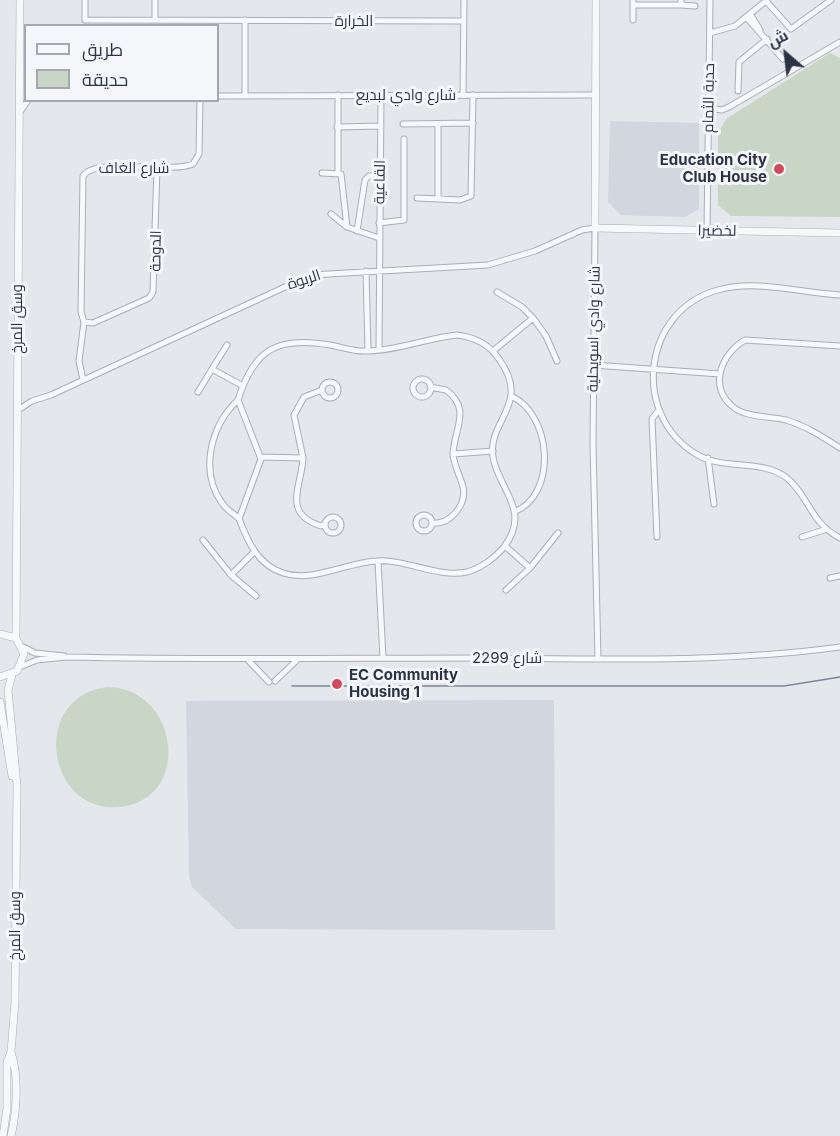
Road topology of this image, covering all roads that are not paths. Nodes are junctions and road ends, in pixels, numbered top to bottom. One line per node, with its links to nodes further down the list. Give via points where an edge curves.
1 (20, 0): 21 (street, وسق المرخ)
2 (85, 0): 13 (street, الخرارة, via 85,20)
3 (155, 0): 13 (street)
4 (464, 0): 16 (street)
5 (596, 0): 28 (street, شارع وادي اسويحلية)
6 (710, 0): 17 (street, حدبة الثمام)
7 (767, 0): 8 (street, via 791,29); 12 (street)
8 (831, 0)
9 (633, 3): 10 (street); 15 (street)
10 (681, 3): 11 (street)
11 (695, 6)
12 (749, 17): 17 (street, via 729,30); 18 (street)
13 (155, 20): 14 (street, الخرارة)
14 (245, 20): 16 (street, الخرارة); 23 (street)
15 (633, 20)
16 (464, 21): 26 (street)
17 (710, 33): 32 (street, حدبة الثمام)
18 (767, 39): 20 (street); 22 (street, via 739,62)
19 (839, 44): 32 (street, via 729,107)
20 (783, 59)
21 (22, 86): 33 (street, وسق المرخ)
22 (738, 91)
23 (245, 95): 24 (street, شارع وادي لبديع); 29 (street, شارع وادي لبديع)
24 (338, 95): 25 (street, شارع وادي لبديع); 38 (street)
25 (381, 95): 26 (street, شارع وادي لبديع); 37 (street, القاعية)
26 (463, 95): 27 (street, شارع وادي لبديع)
27 (473, 95): 28 (street, شارع وادي لبديع); 34 (street)
28 (594, 95): 49 (street, شارع وادي اسويحلية)
29 (219, 96)
30 (27, 102): 33 (street)
31 (200, 102): 40 (street, شارع الغاف, via 197,159 185,167)
32 (709, 108): 51 (street, حدبة الثمام)
33 (19, 113): 77 (street, وسق المرخ)
34 (473, 123): 36 (street); 45 (street, via 471,196)
35 (404, 124): 36 (street)
36 (438, 124): 45 (street)
37 (381, 126): 38 (street); 43 (street, القاعية)
38 (338, 127): 42 (street)
39 (404, 139): 47 (street, via 404,220)
40 (156, 168): 61 (street, الدوحة, via 153,292 148,298 93,323); 61 (street, شارع الغاف, via 95,167 83,176)
41 (322, 173): 42 (street)
42 (338, 173): 48 (street, via 342,176)
43 (380, 175): 47 (street, القاعية); 50 (street, via 364,180)
44 (417, 198): 45 (street)
45 (438, 199)
46 (331, 214): 48 (street)
47 (379, 223): 53 (street, القاعية)
48 (347, 226): 50 (street)
49 (595, 228): 51 (street, لخضيرا); 54 (street, الربوة, via 488,265); 68 (street, شارع وادي اسويحلية)
50 (357, 231): 53 (street)
51 (707, 231): 52 (street, لخضيرا)
52 (840, 233)
53 (379, 238): 54 (street, القاعية)
54 (379, 270): 55 (street, الربوة); 59 (street, القاعية)
55 (366, 271): 58 (street); 72 (street, الربوة, via 326,273 297,280)
56 (497, 292): 60 (street)
57 (840, 295): 70 (street, via 776,288 717,290 689,303 669,324 658,346)
58 (367, 297): 59 (street); 65 (street)
59 (379, 297): 64 (street, القاعية)
60 (532, 318): 66 (street); 67 (street, via 546,336)
61 (83, 320): 72 (street, via 79,361)
62 (227, 345): 69 (street)
63 (840, 346): 71 (street, via 745,340 732,348)
64 (380, 350): 65 (street); 66 (street, via 457,335 472,338)
65 (368, 351): 73 (street, via 308,341 279,344 254,364)
66 (493, 351): 78 (street, via 506,370)
67 (557, 361)
68 (593, 365): 70 (street); 115 (street, شارع وادي اسويحلية)
69 (212, 369): 73 (street); 76 (street)
70 (653, 370): 71 (street); 82 (street)
71 (720, 374): 83 (street, via 722,394 732,407 804,426)
72 (83, 380): 80 (street, الربوة)
73 (243, 386): 79 (street)
74 (430, 387): 85 (street, via 446,390 460,407)
75 (322, 390): 87 (street, via 304,397 294,415)
76 (198, 392)
77 (16, 394): 80 (street); 81 (street, وسق المرخ)
78 (511, 396): 84 (street); 90 (street, via 531,411 541,430 544,449 541,479 531,502)
79 (238, 400): 86 (street); 91 (street, via 219,422 211,458 219,497)
80 (32, 401): 81 (street, الربوة)
81 (16, 411): 110 (street, وسق المرخ)
82 (657, 412): 88 (street, via 683,443); 96 (street, via 652,419)
83 (840, 448)
84 (493, 451): 85 (street); 90 (street)
85 (453, 454): 92 (street, via 463,486 461,502 446,521)
86 (261, 457): 87 (street); 91 (street)
87 (303, 458): 93 (street, via 297,504 308,520)
88 (708, 458): 89 (street); 94 (street, via 771,470 788,478)
89 (714, 504)
90 (514, 512): 100 (street)
91 (240, 519): 101 (street)
92 (432, 523)
93 (325, 524)
94 (824, 530): 97 (street); 98 (street)
95 (558, 532): 103 (street)
96 (657, 537)
97 (802, 537)
98 (840, 538)
99 (203, 540): 104 (street)
100 (505, 546): 102 (street, via 483,565 458,573); 103 (street)
101 (254, 552): 102 (street, via 270,568 290,575); 104 (street)
102 (378, 561): 114 (street)
103 (530, 568): 107 (street)
104 (231, 575): 108 (street)
105 (840, 576): 106 (street)
106 (830, 578)
107 (506, 590)
108 (256, 596)
109 (0, 634): 110 (street)
110 (15, 638): 111 (street)
111 (23, 647): 113 (street, شارع 2299, via 35,653); 118 (street)
112 (840, 647): 115 (street, شارع 2299, via 764,656)
113 (66, 657): 116 (street, شارع 2299); 118 (street, شارع 2299)
114 (383, 658): 115 (street, شارع 2299); 117 (street, شارع 2299)
115 (598, 658)
116 (248, 660): 117 (street, شارع 2299); 117 (street, via 272,682)
117 (297, 660)
118 (22, 666): 119 (street)
119 (12, 675): 120 (street); 122 (street, وسق المرخ, via 8,690 15,745)
120 (0, 677)
121 (0, 702): 122 (street, وسق المرخ)
122 (15, 800): 123 (street, وسق المرخ, via 15,1002)
123 (11, 1052): 124 (street, وسق المرخ, via 7,1062); 125 (street, وسق المرخ, via 15,1107)
124 (3, 1136)
125 (11, 1136)

